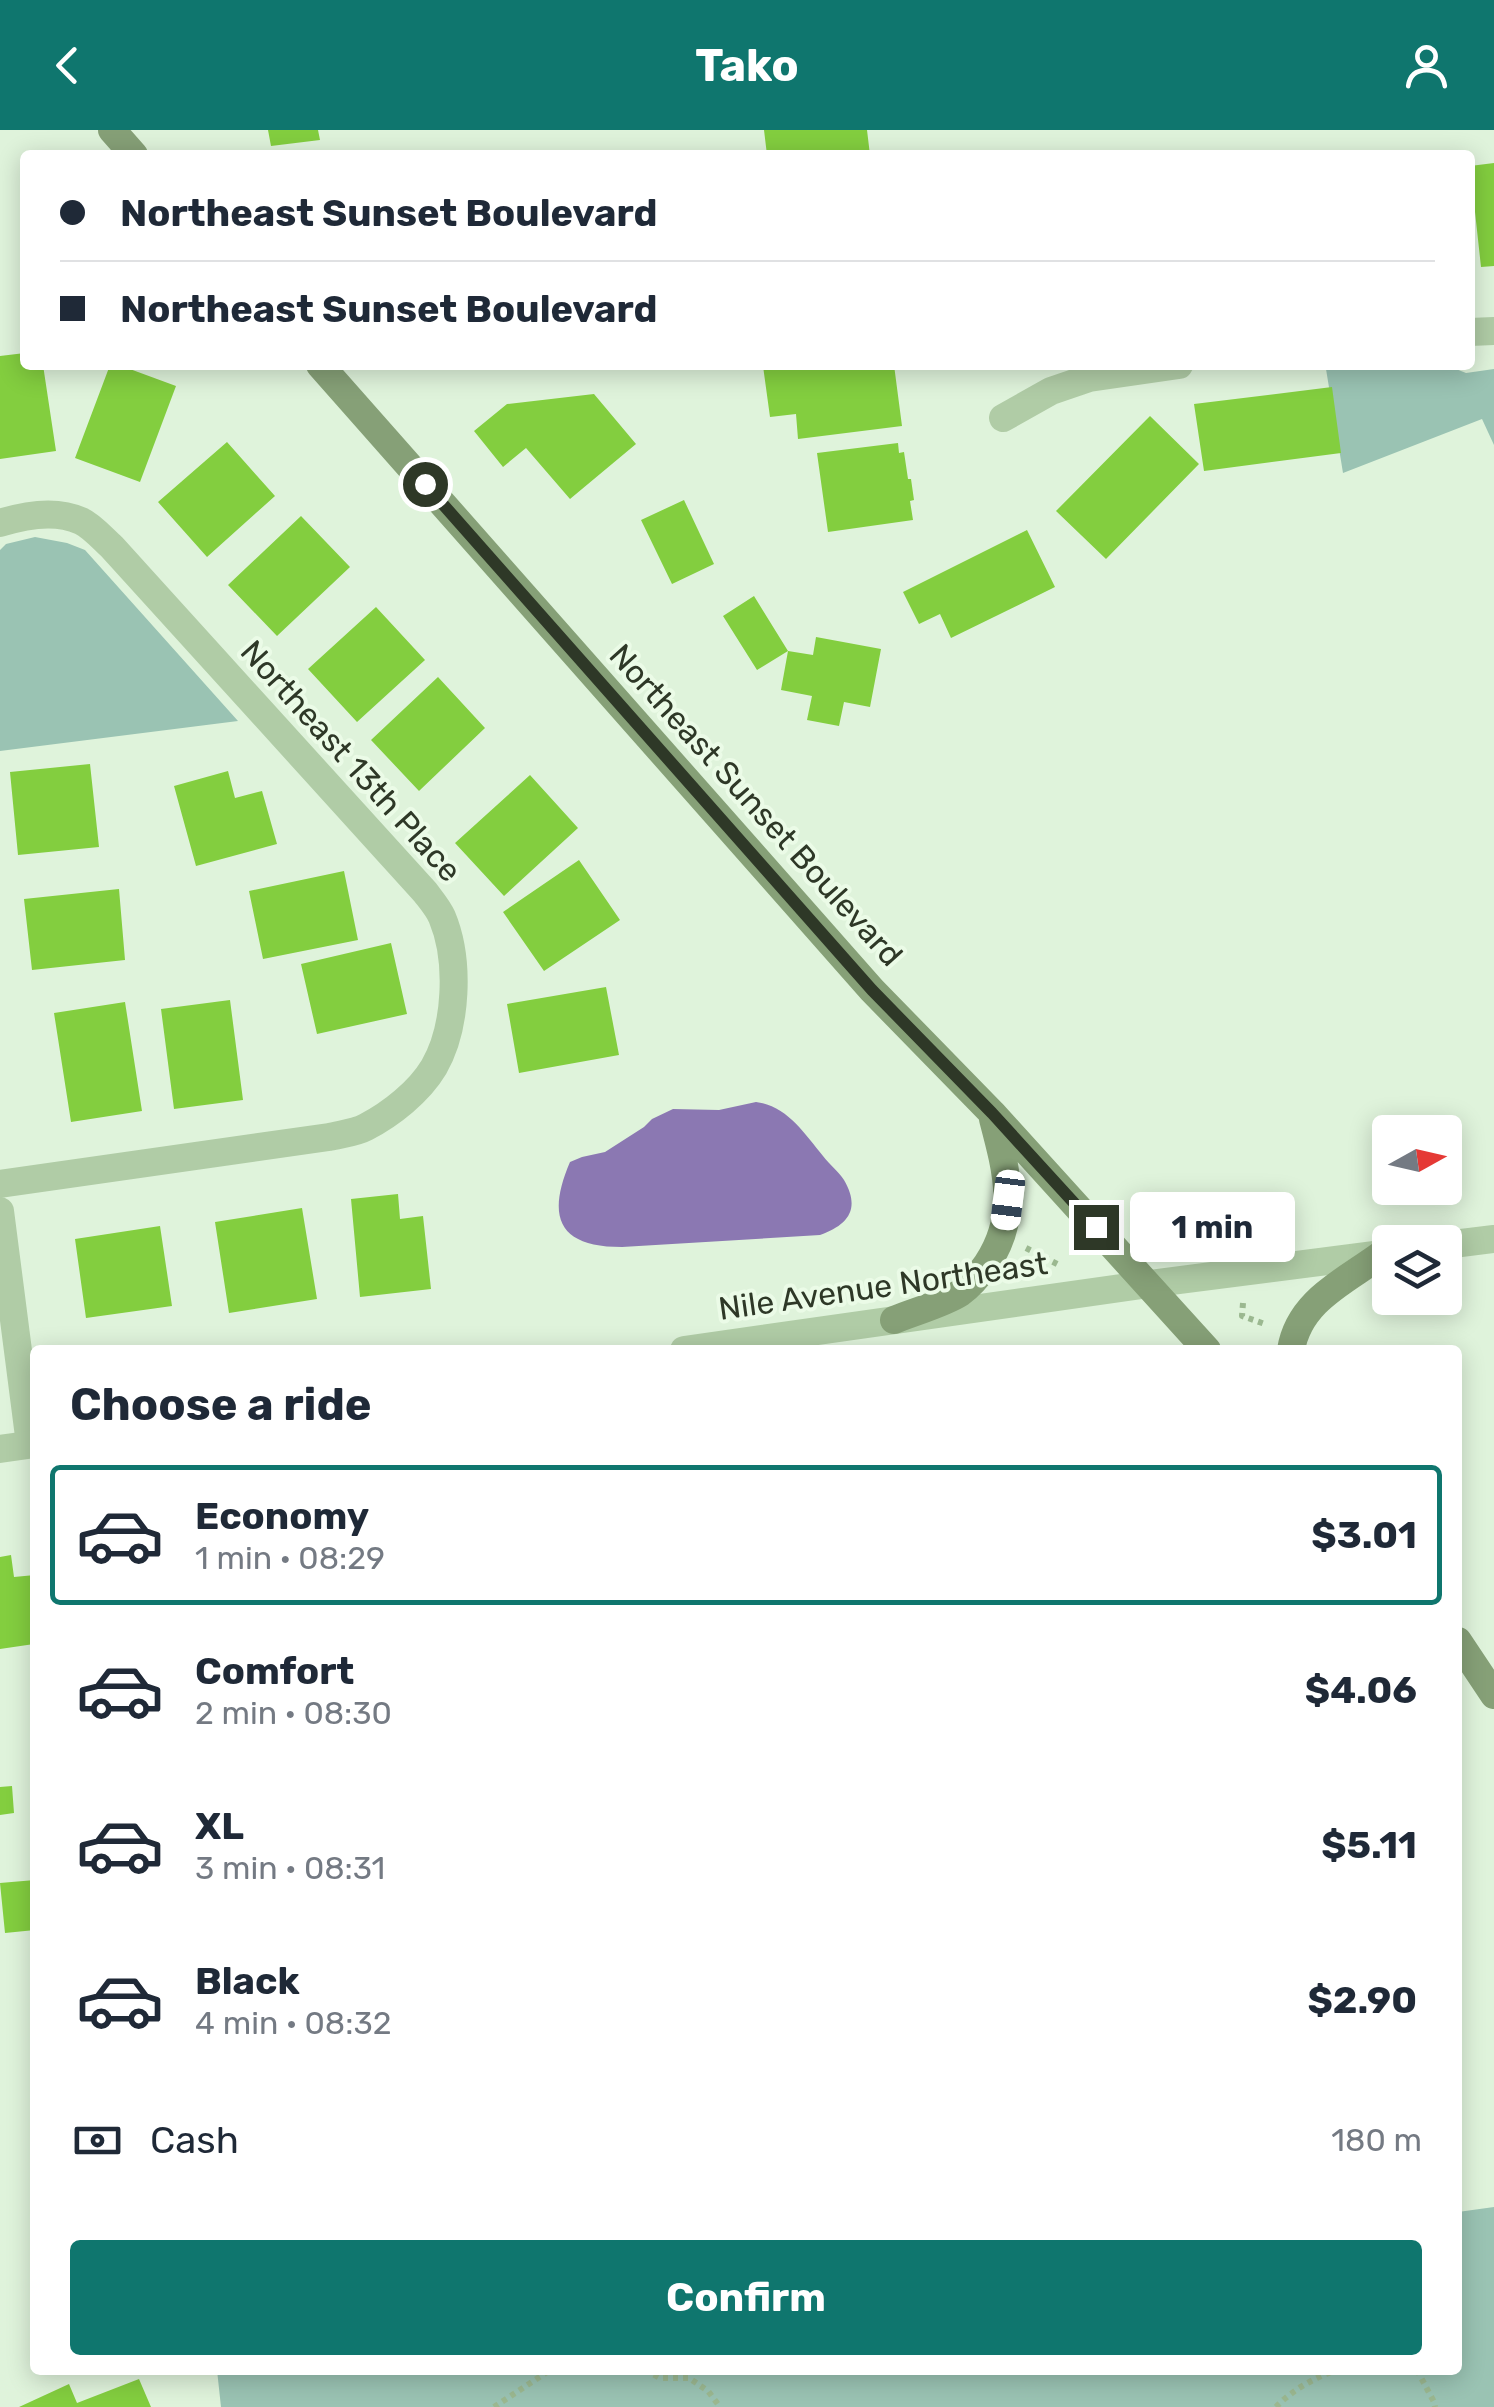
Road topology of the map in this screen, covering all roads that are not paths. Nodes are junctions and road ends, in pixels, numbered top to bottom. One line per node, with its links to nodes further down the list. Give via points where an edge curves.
1 (112, 130): 2 (main road)
2 (130, 150)
3 (324, 370): 7 (main road, Northeast Sunset Boulevard, via 872,990)
4 (1144, 370): 5 (street, via 1089,378)
5 (1003, 418)
6 (0, 523): 8 (street, Northeast 13th Place, via 60,515 82,521 112,547 425,892 442,917 454,987 434,1066 391,1112 362,1129)
7 (992, 1113): 14 (main road, Northeast Sunset Boulevard); 15 (main road, via 1008,1200 996,1250 959,1294)
8 (0, 1184)
9 (0, 1211): 19 (street)
10 (1494, 1239): 11 (street)
11 (1462, 1244)
12 (1372, 1255): 14 (street, Nile Avenue Northeast)
13 (1372, 1263): 16 (main road, via 1311,1304)
14 (1149, 1284): 15 (street, Nile Avenue Northeast); 18 (main road, Northeast Sunset Boulevard)
15 (894, 1320): 17 (street, Nile Avenue Northeast)
16 (1283, 1339)
17 (719, 1345)
18 (1203, 1345)
19 (30, 1429)
20 (30, 1444): 21 (street)
21 (0, 1449)
22 (1462, 1647): 23 (main road)
23 (1494, 1694)

